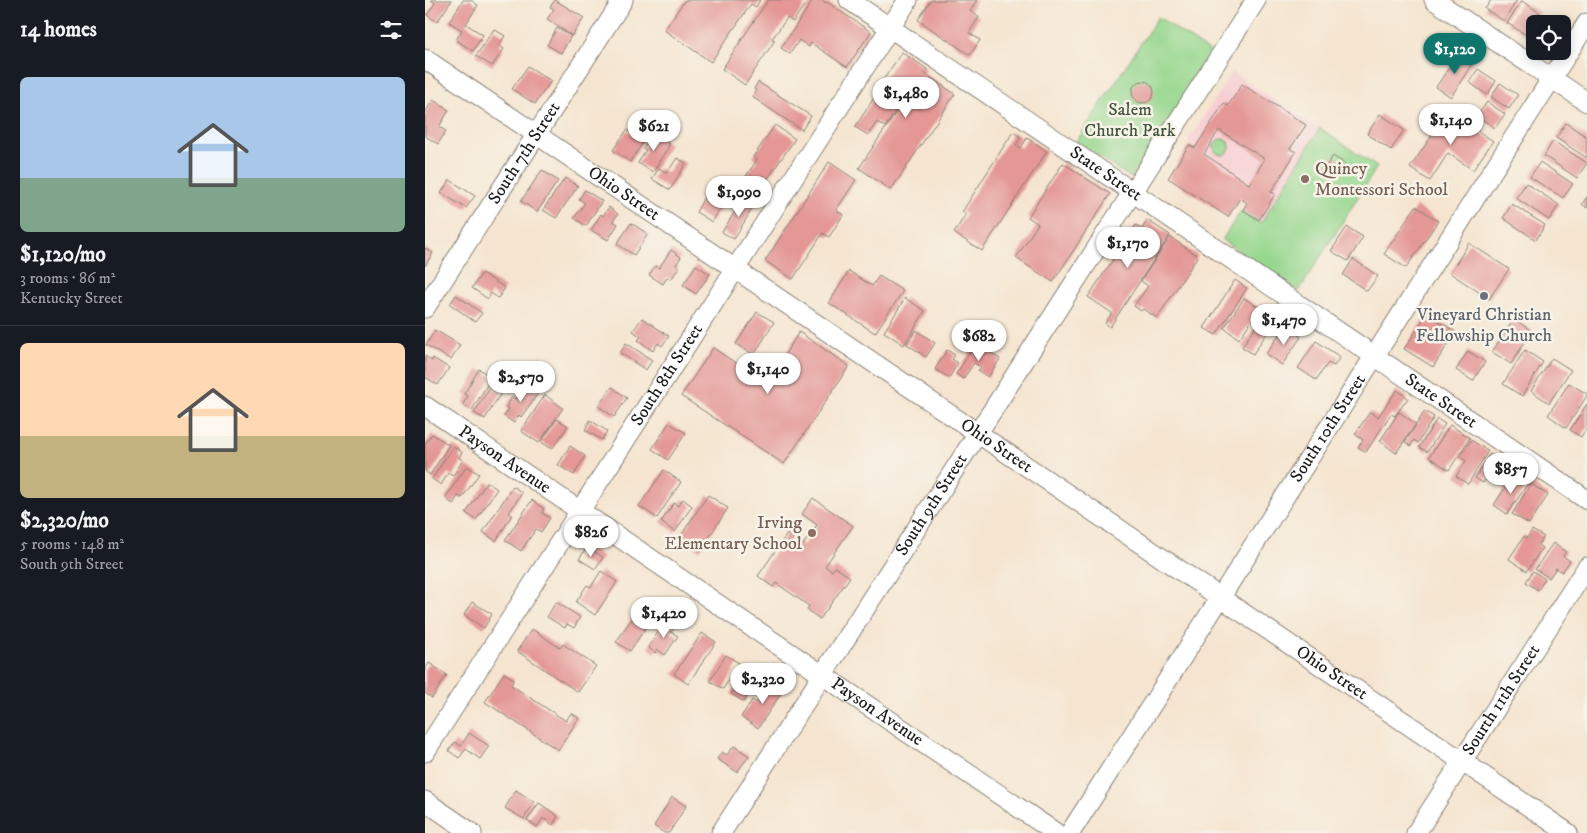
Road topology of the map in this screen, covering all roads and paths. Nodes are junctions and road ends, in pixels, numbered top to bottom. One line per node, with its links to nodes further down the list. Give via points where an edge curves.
1 (623, 0): 11 (street, South 7th Street)
2 (849, 0): 7 (street, State Street)
3 (908, 0): 7 (street, South 8th Street)
4 (1256, 0): 12 (street, South 9th Street)
5 (1434, 0): 9 (street)
6 (1587, 24): 9 (street, South 10th Street)
7 (890, 28): 12 (street, State Street); 13 (street, South 8th Street)
8 (425, 59): 11 (street, Ohio Street)
9 (1552, 79): 10 (street); 15 (street, South 10th Street)
10 (1587, 102)
11 (537, 135): 13 (street, Ohio Street); 14 (street, South 7th Street)
12 (1133, 192): 15 (street, State Street); 17 (street, South 9th Street)
13 (735, 269): 17 (street, Ohio Street); 19 (street, South 8th Street)
14 (425, 308)
15 (1375, 356): 18 (street, State Street); 21 (street, South 10th Street)
16 (425, 406): 19 (street, Payson Avenue)
17 (978, 433): 21 (street, Ohio Street); 22 (street, South 9th Street)
18 (1587, 500)
19 (580, 511): 22 (street, Payson Avenue); 23 (street, South 8th Street)
20 (1587, 567): 24 (street, Sourth 11th Street)
21 (1220, 597): 24 (street, Ohio Street); 29 (street, South 10th Street)
22 (823, 675): 27 (street, South 9th Street); 28 (street, Payson Avenue)
23 (425, 752)
24 (1462, 761): 30 (street, Sourth 11th Street); 31 (street, Ohio Street)
25 (425, 801): 26 (street)
26 (472, 833)
27 (721, 833)
28 (1056, 833)
29 (1070, 833)
30 (1416, 833)
31 (1568, 833)

